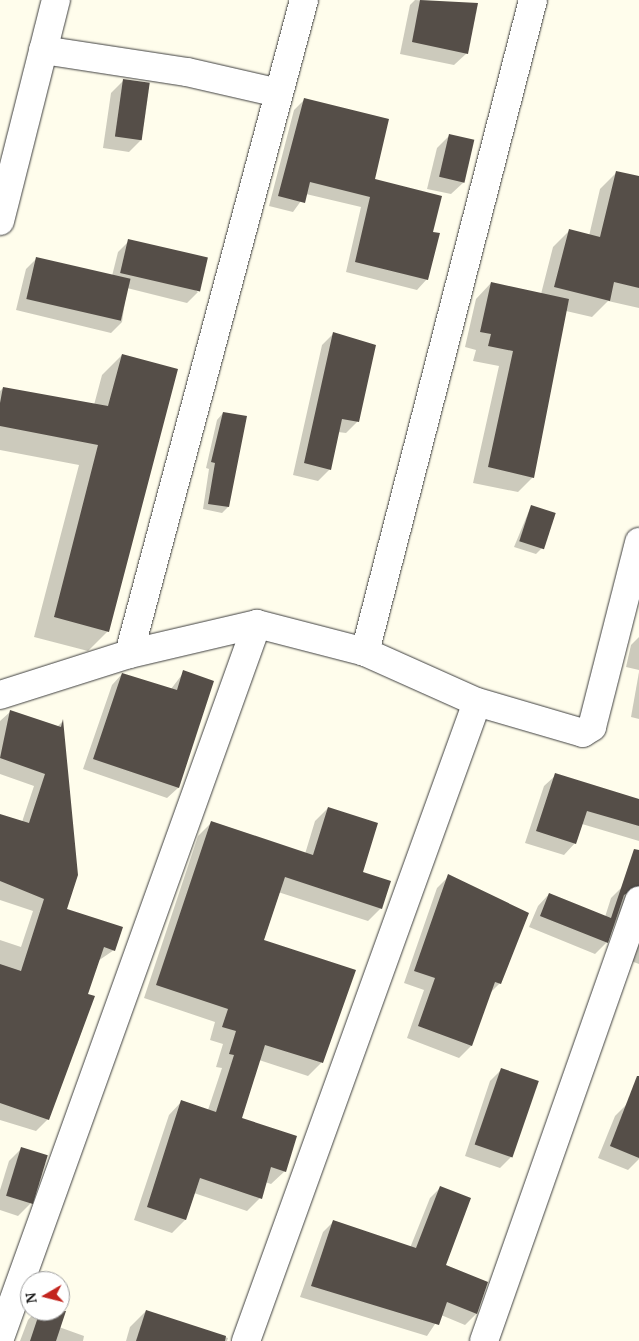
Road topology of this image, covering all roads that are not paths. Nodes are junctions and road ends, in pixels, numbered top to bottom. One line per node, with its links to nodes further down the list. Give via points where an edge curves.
1 (56, 0): 4 (street)
2 (304, 0): 5 (street)
3 (533, 0): 9 (street)
4 (43, 50): 5 (street, via 187,72); 6 (street)
5 (279, 94): 10 (street)
6 (0, 222)
7 (639, 542): 12 (street, via 588,731)
8 (257, 624): 9 (street); 10 (street); 14 (street)
9 (365, 652): 12 (street)
10 (129, 654): 11 (street)
11 (0, 695)
12 (477, 702): 15 (street)
13 (639, 901): 16 (street)
14 (0, 1338)
15 (246, 1341)
16 (484, 1341)

